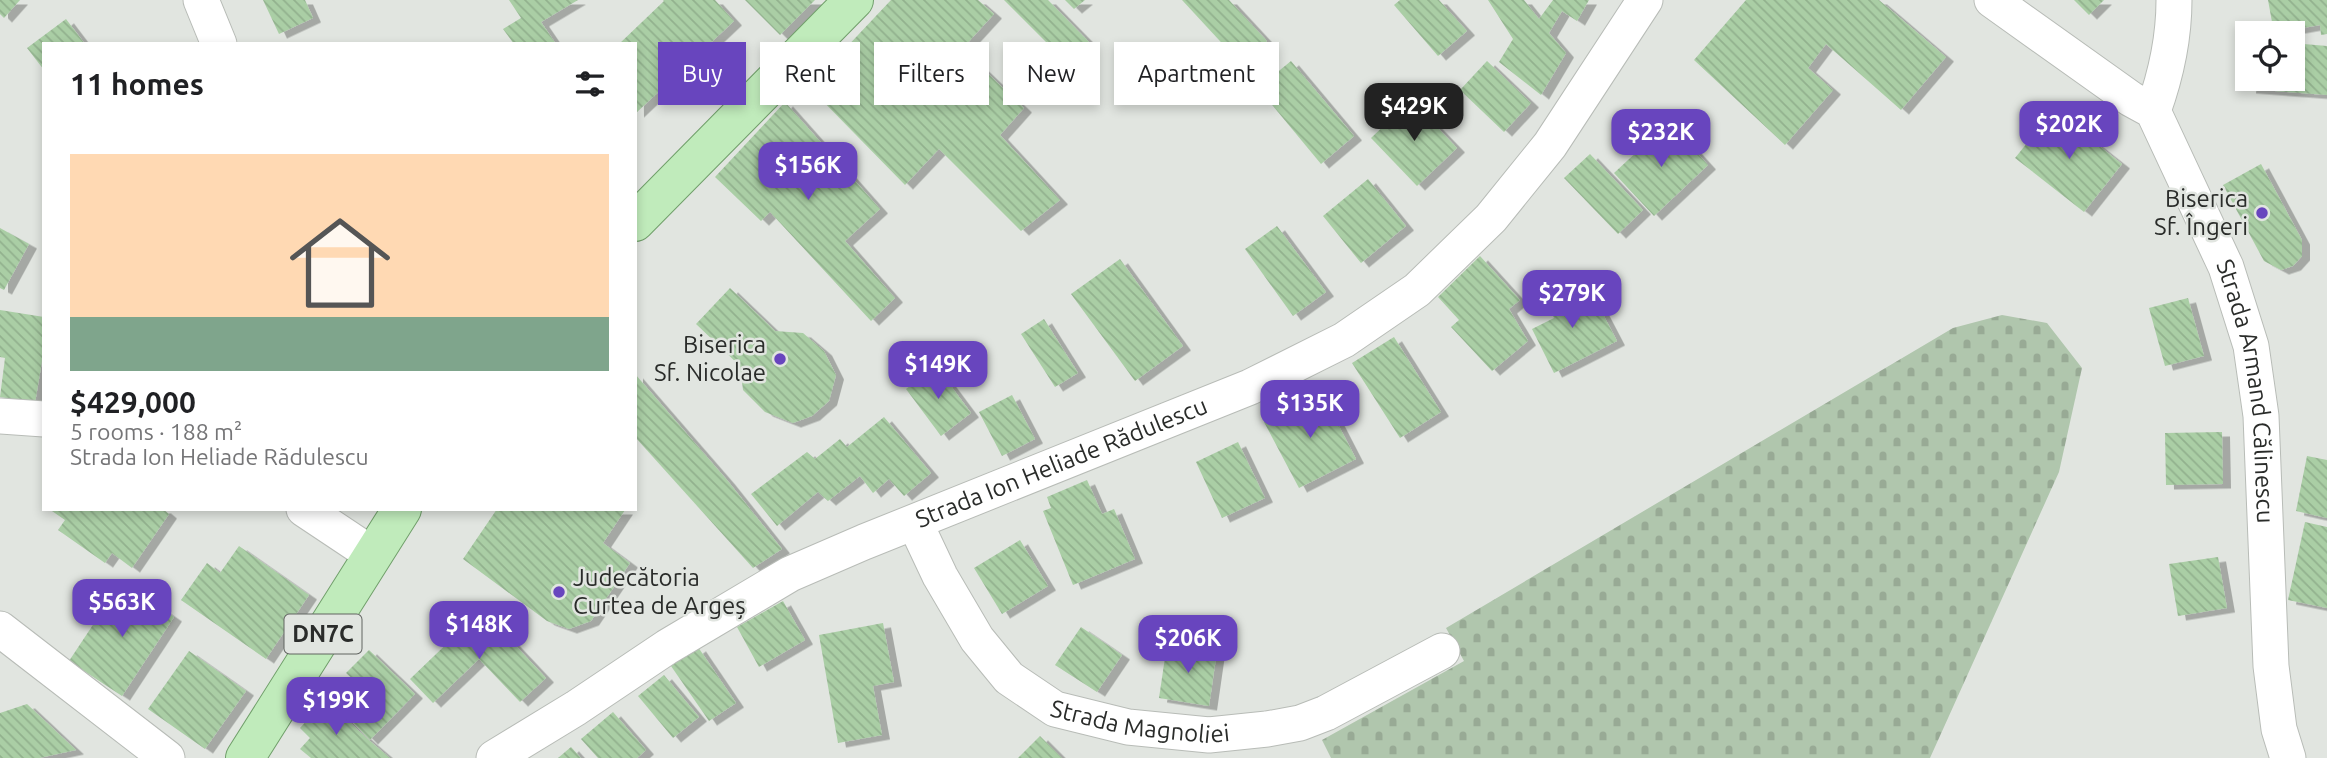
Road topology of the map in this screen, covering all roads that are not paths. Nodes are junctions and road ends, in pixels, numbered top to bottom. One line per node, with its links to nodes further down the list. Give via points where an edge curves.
1 (201, 0): 6 (street)
2 (854, 0): 8 (main road)
3 (1645, 0): 13 (street, Strada Ion Heliade Rădulescu, via 1550,145 1491,218 1417,290 1344,340 1250,387)
4 (1992, 0): 7 (street)
5 (2174, 0): 7 (street, via 2167,63)
6 (218, 42)
7 (2153, 111): 20 (street, Strada Armand Călinescu, via 2226,267 2251,346 2262,416 2271,666)
8 (637, 220)
9 (0, 416): 10 (street)
10 (42, 419)
11 (307, 511): 14 (street)
12 (401, 511): 14 (main road, DN7C)
13 (915, 523): 16 (street, Strada Magnoliei, via 977,639 1009,678 1055,709 1128,727 1209,736 1300,723); 19 (street, Strada Ion Heliade Rădulescu, via 780,580)
14 (373, 555): 18 (main road, DN7C)
15 (0, 629): 17 (street)
16 (1442, 651)
17 (167, 758)
18 (245, 758)
19 (494, 758)
20 (2288, 758)

